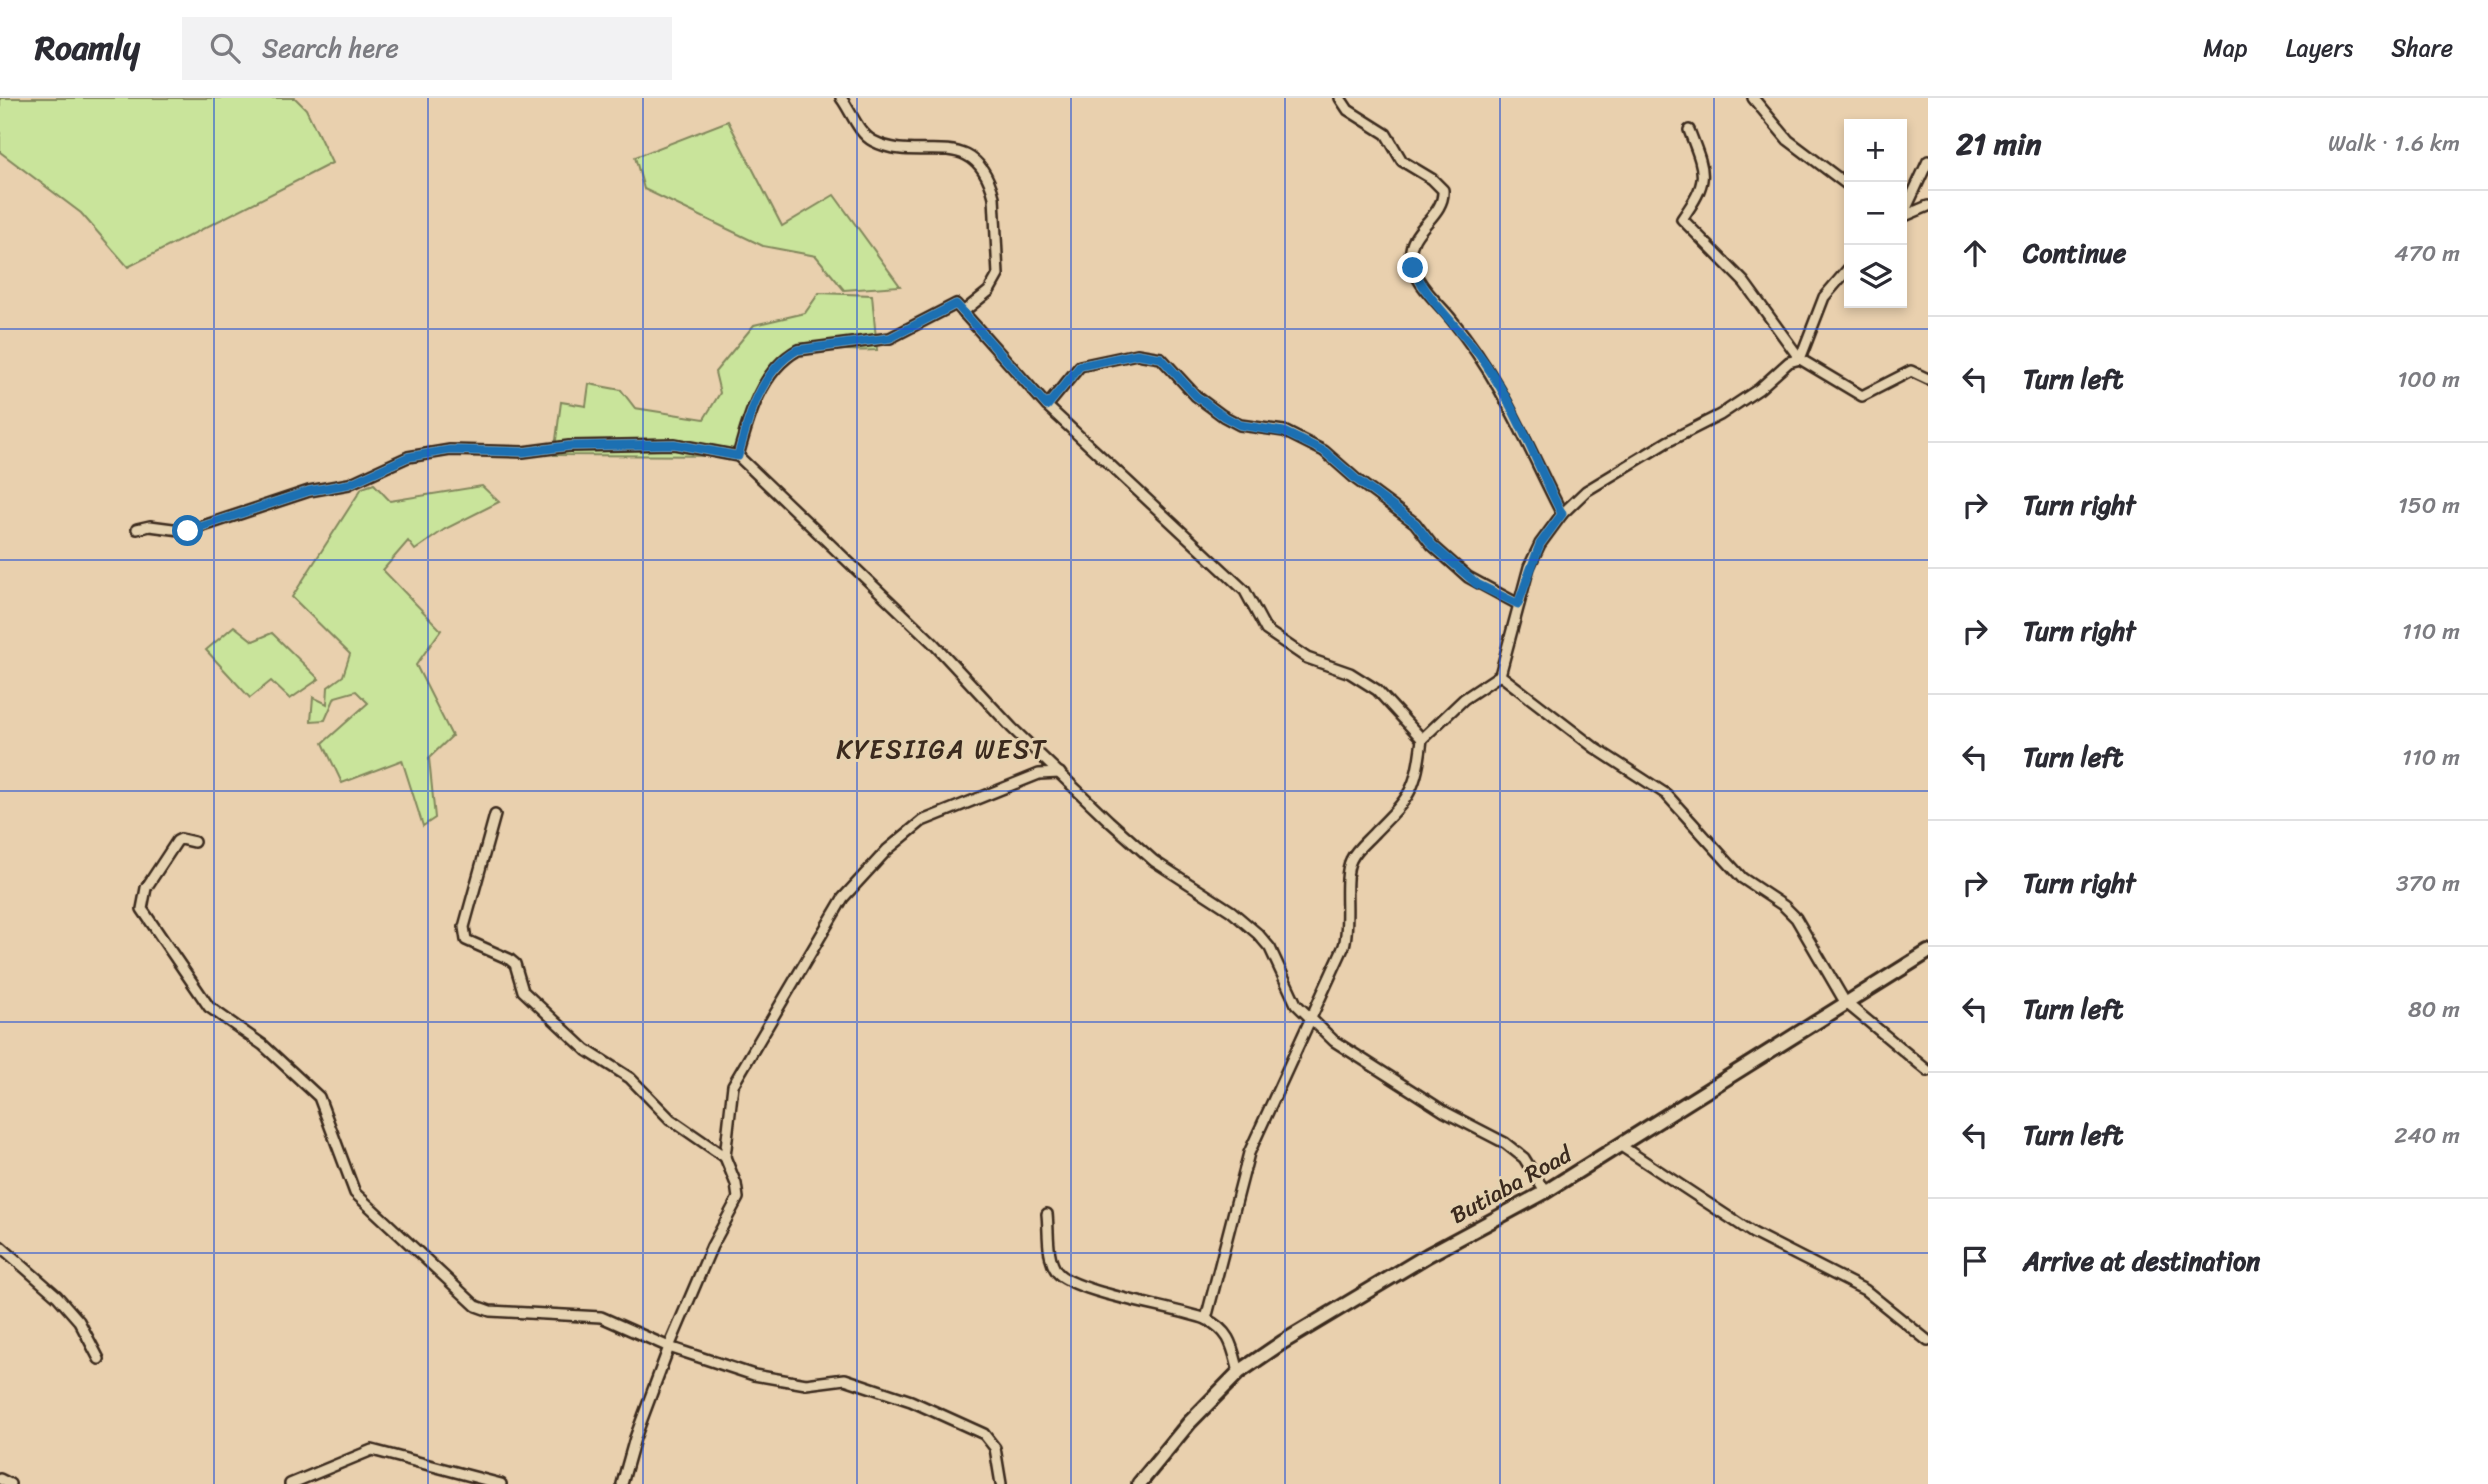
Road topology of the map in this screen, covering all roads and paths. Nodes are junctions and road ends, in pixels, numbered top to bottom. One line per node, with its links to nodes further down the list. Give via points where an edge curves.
1 (841, 98): 11 (street, via 863,133 877,143 952,149 964,153 984,173 994,197 998,275 989,291)
2 (1340, 98): 16 (street, via 1348,110 1386,134 1402,161 1443,190 1441,202 1412,245 1413,268 1424,289 1499,384)
3 (1753, 98): 6 (street, via 1788,139)
4 (1689, 130): 12 (street, via 1704,177 1682,219 1744,282)
5 (1928, 161): 7 (street)
6 (1844, 182)
7 (1907, 206)
8 (1928, 206): 9 (street)
9 (1907, 215)
10 (1844, 274): 12 (street, via 1824,298)
11 (963, 312): 14 (street); 15 (street, via 956,304 890,338 790,354 749,413)
12 (1800, 359): 13 (street, via 1862,397 1911,371); 16 (street, via 1789,362 1720,415 1586,491)
13 (1928, 379)
14 (1047, 406): 18 (street, via 1080,366 1137,354 1161,358 1196,396 1223,416 1240,425 1284,432 1324,451 1415,523 1432,545 1477,584); 20 (street, via 1221,566 1245,591 1266,630 1307,658 1350,673 1377,690)
15 (738, 456): 17 (street, via 674,444 569,446 523,452 450,450 408,457 349,484 309,491 188,531 150,526); 21 (street, via 933,643)
16 (1562, 514): 18 (street, via 1540,544)
17 (137, 529)
18 (1518, 604): 19 (street)
19 (1500, 675): 20 (street, via 1464,699); 25 (street, via 1595,748 1666,794 1742,878 1796,918)
20 (1422, 738): 26 (street, via 1417,778 1409,796 1349,864 1349,929)
21 (1060, 773): 26 (street, via 1154,862 1231,911 1258,934 1270,948 1296,1004); 29 (street, via 1039,774 922,821 856,881 737,1078 730,1093)
22 (495, 815): 29 (street, via 464,926 466,940 515,964 523,991 586,1050 630,1078 670,1119)
23 (194, 842): 35 (street, via 177,841 146,888 142,909 209,1007 262,1045 319,1097 348,1181 365,1205 476,1306 490,1311 601,1317)
24 (1928, 952): 25 (main road, Butiaba Road)
25 (1845, 1002): 27 (street); 28 (main road, Butiaba Road)
26 (1312, 1021): 30 (street, via 1334,1041 1436,1107 1505,1143 1524,1158); 33 (street, via 1249,1153)
27 (1928, 1071)
28 (1621, 1146): 30 (main road, Butiaba Road); 34 (street, via 1753,1233 1865,1290)
29 (725, 1157): 35 (street, via 738,1198)
30 (1545, 1192): 37 (main road, Butiaba Road, via 1320,1318)
31 (1047, 1214): 33 (street, via 1052,1265 1064,1279)
32 (0, 1246): 36 (street, via 79,1321)
33 (1206, 1319): 37 (street, via 1222,1327)
34 (1928, 1341)
35 (669, 1347): 42 (street); 43 (street, via 754,1374 806,1384 845,1379 911,1401 984,1434 995,1448)
36 (99, 1359)
37 (1239, 1373): 44 (main road, Butiaba Road, via 1189,1423)
38 (0, 1479): 39 (street)
39 (10, 1484)
40 (290, 1484): 41 (street, via 372,1450)
41 (501, 1484)
42 (622, 1484)
43 (1001, 1484)
44 (1139, 1484)

